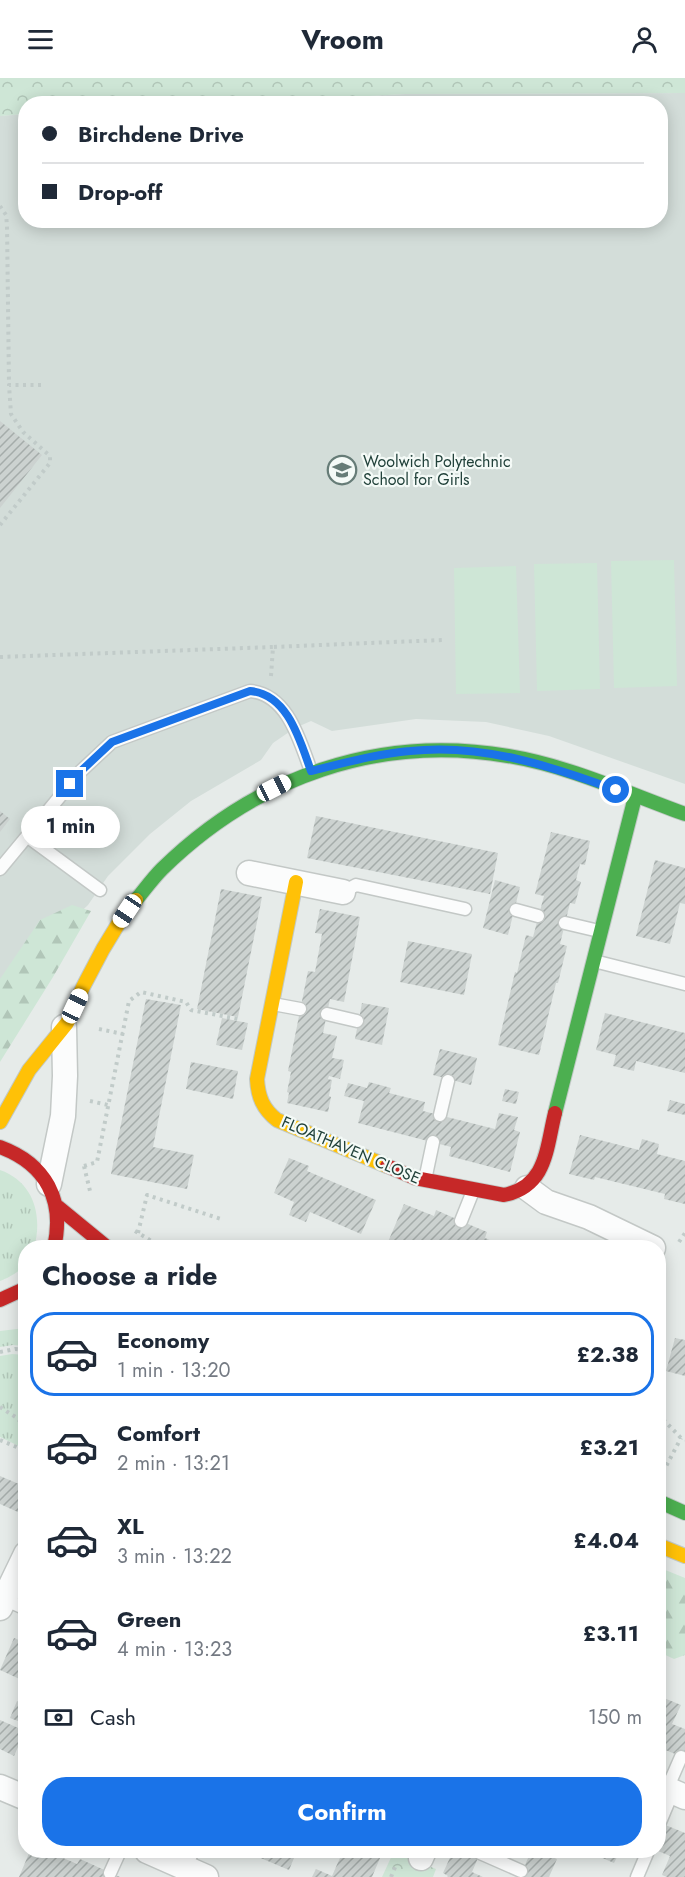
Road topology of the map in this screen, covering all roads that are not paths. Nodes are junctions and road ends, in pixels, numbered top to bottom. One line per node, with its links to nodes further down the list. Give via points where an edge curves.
1 (311, 771): 2 (street, via 412,750 460,750 559,769); 4 (lane, via 295,728 283,709 260,692 250,691 112,742 81,771); 21 (street, via 228,813 201,832 148,884 110,935)
2 (635, 796): 3 (street); 14 (street)
3 (685, 814)
4 (28, 837): 5 (lane); 8 (lane)
5 (0, 869)
6 (249, 873): 7 (street)
7 (296, 882): 9 (street); 17 (street, FLOATHAVEN CLOSE)
8 (100, 890)
9 (343, 892): 10 (lane, via 356,885)
10 (465, 909)
11 (516, 910): 12 (lane)
12 (538, 916)
13 (565, 923): 14 (lane)
14 (601, 932): 15 (street)
15 (593, 961): 16 (lane); 29 (street, via 541,1170)
16 (685, 984)
17 (271, 1003): 18 (lane); 27 (street, FLOATHAVEN CLOSE, via 257,1079 257,1090 268,1114)
18 (300, 1009)
19 (327, 1014): 20 (lane)
20 (357, 1021)
21 (64, 1027): 24 (street, via 33,1063); 28 (street, via 63,1116)
22 (448, 1081): 23 (lane)
23 (440, 1115)
24 (0, 1122)
25 (434, 1142): 27 (lane)
26 (0, 1147): 28 (street, via 33,1164)
27 (425, 1181): 30 (street, FLOATHAVEN CLOSE)
28 (49, 1184): 31 (street)
29 (527, 1188): 30 (street, FLOATHAVEN CLOSE, via 504,1195); 35 (street, via 546,1202 589,1216)
30 (474, 1190): 32 (lane)
31 (57, 1207): 33 (street); 34 (street)
32 (461, 1221)
33 (57, 1240)
34 (98, 1240)
35 (627, 1240)
36 (18, 1292): 37 (street)
37 (2, 1300): 38 (street)
38 (18, 1301)
39 (666, 1505): 40 (street)
40 (685, 1513)
41 (666, 1549): 42 (street)
42 (685, 1557)
43 (18, 1572): 44 (street)
44 (8, 1595)
45 (681, 1757): 47 (lane)
46 (0, 1787): 48 (street)
47 (671, 1791)
48 (18, 1795)
49 (117, 1858): 55 (lane)
50 (171, 1858): 53 (street)
51 (491, 1858): 54 (lane)
52 (645, 1858): 56 (lane)
53 (195, 1865)
54 (521, 1871)
55 (110, 1873)
56 (637, 1877)

